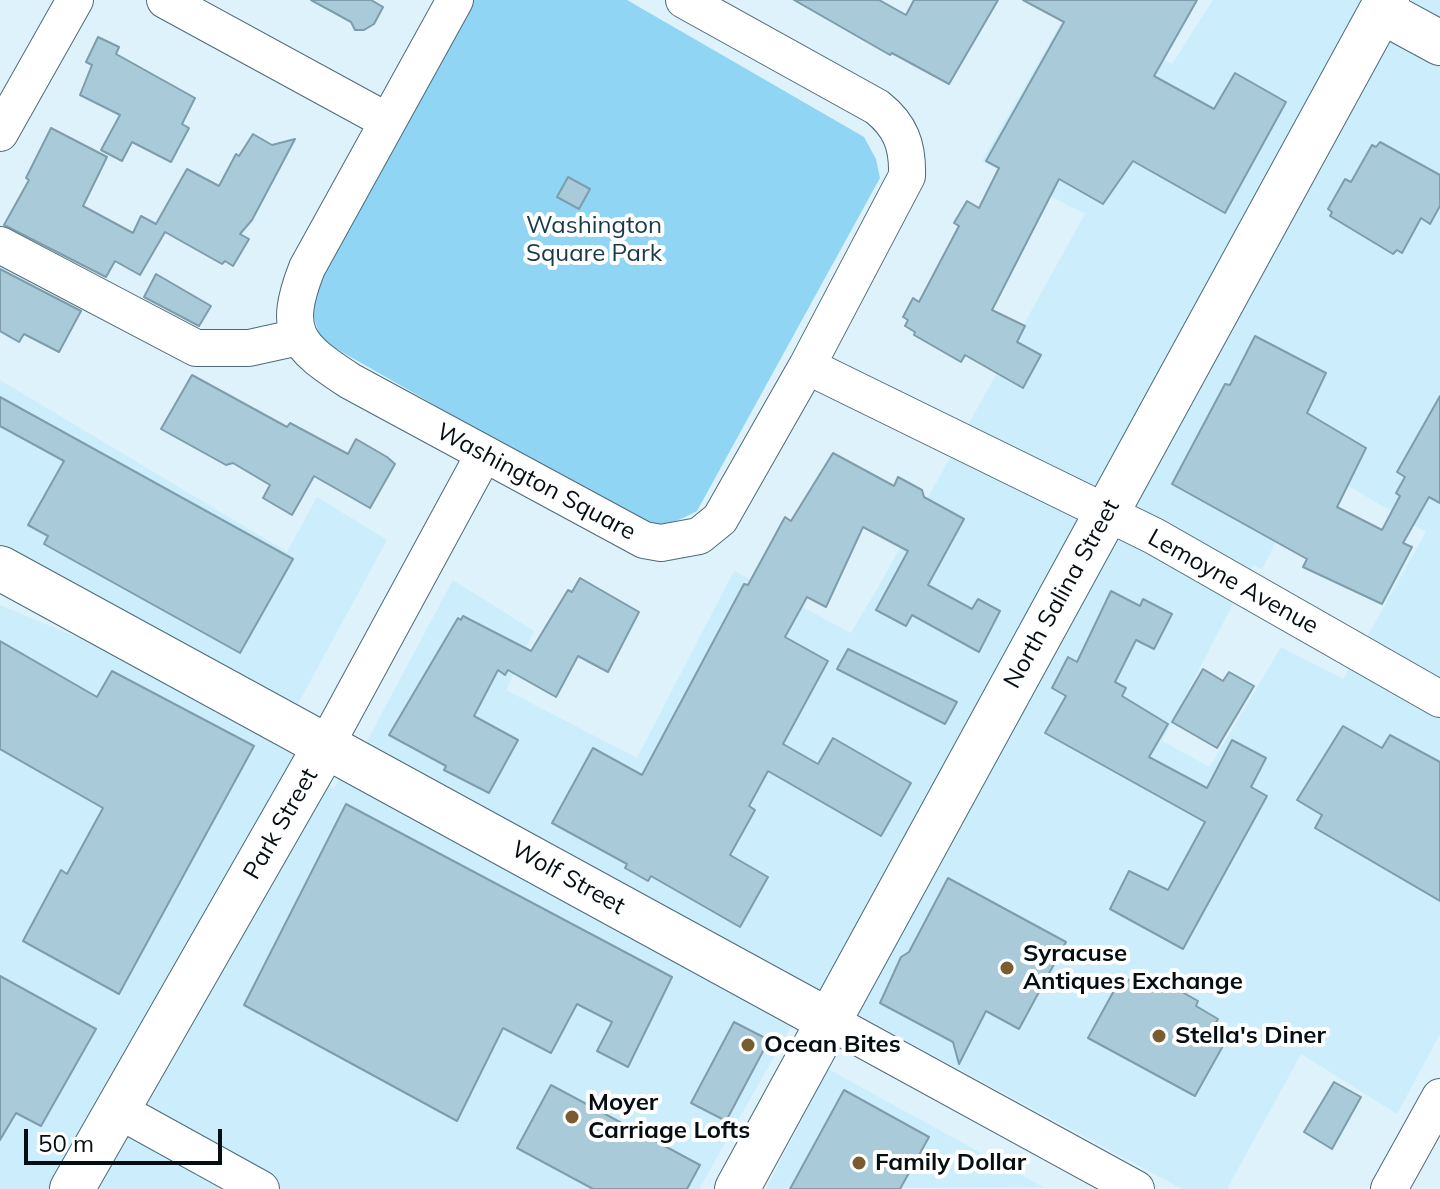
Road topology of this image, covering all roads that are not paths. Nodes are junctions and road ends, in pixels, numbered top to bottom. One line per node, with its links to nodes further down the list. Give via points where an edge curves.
1 (75, 0): 8 (street)
2 (165, 0): 7 (street)
3 (455, 0): 7 (street)
4 (1376, 4): 6 (main road); 13 (main road, North Salina Street)
5 (706, 5): 11 (street, Washington Square, via 877,107 894,121 908,152 907,176)
6 (1440, 43)
7 (387, 121): 10 (street, via 307,268 294,315)
8 (0, 133)
9 (0, 245): 10 (street, via 196,348 249,348)
10 (299, 337): 12 (street, Washington Square, via 312,356 350,381)
11 (807, 366): 12 (street, Washington Square, via 720,519 699,536 661,543 644,540); 13 (street, Lemoyne Avenue)
12 (484, 454): 16 (street, Park Street)
13 (1107, 513): 15 (street, Lemoyne Avenue); 17 (main road, North Salina Street)
14 (0, 568): 16 (main road, Wolf Street)
15 (1440, 699)
16 (326, 745): 17 (main road, Wolf Street); 19 (main road, Park Street)
17 (829, 1021): 22 (main road, North Salina Street); 23 (street, Wolf Street)
18 (1440, 1097): 24 (street)
19 (118, 1110): 20 (main road, Park Street); 21 (street)
20 (72, 1189)
21 (261, 1189)
22 (737, 1189)
23 (1136, 1189)
24 (1389, 1189)

